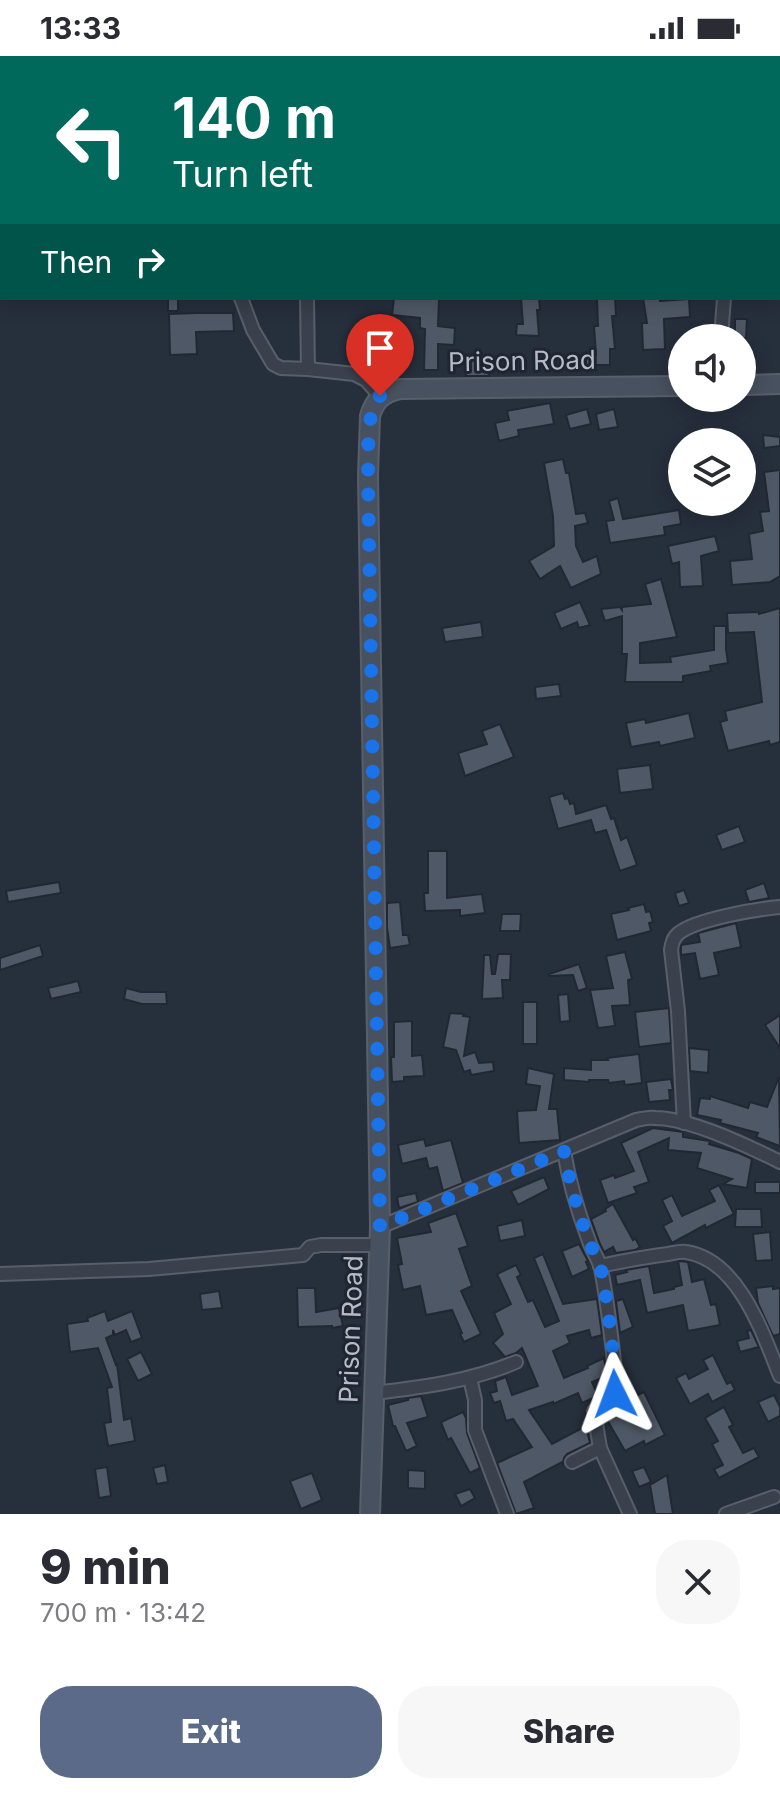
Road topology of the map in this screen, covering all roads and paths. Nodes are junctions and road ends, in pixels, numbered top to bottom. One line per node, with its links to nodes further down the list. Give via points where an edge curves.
1 (242, 300): 5 (street, via 273,364)
2 (307, 300): 5 (street)
3 (724, 300): 4 (street)
4 (722, 324)
5 (308, 369): 9 (street, via 354,374)
6 (780, 384): 7 (street)
7 (756, 385)
8 (668, 386): 9 (street, Prison Road, via 400,389)
9 (380, 396): 14 (street, Prison Road, via 370,416 368,476)
10 (780, 907): 11 (street, via 701,923 672,941)
11 (684, 1123): 12 (street, via 636,1120); 13 (street)
12 (564, 1151): 14 (street); 15 (street, via 575,1202)
13 (780, 1162)
14 (380, 1236): 16 (street, via 310,1247 303,1255 149,1269); 20 (street, Prison Road)
15 (600, 1266): 18 (street, via 685,1252 707,1258 733,1281 756,1318); 21 (street, via 617,1386 594,1411)
16 (0, 1274)
17 (516, 1362): 19 (street)
18 (780, 1376)
19 (470, 1378): 20 (street); 25 (street, via 475,1430)
20 (375, 1393): 24 (street, Prison Road)
21 (600, 1448): 22 (street); 26 (street)
22 (572, 1462)
23 (774, 1497): 27 (street)
24 (370, 1514)
25 (507, 1514)
26 (630, 1514)
27 (726, 1514)

